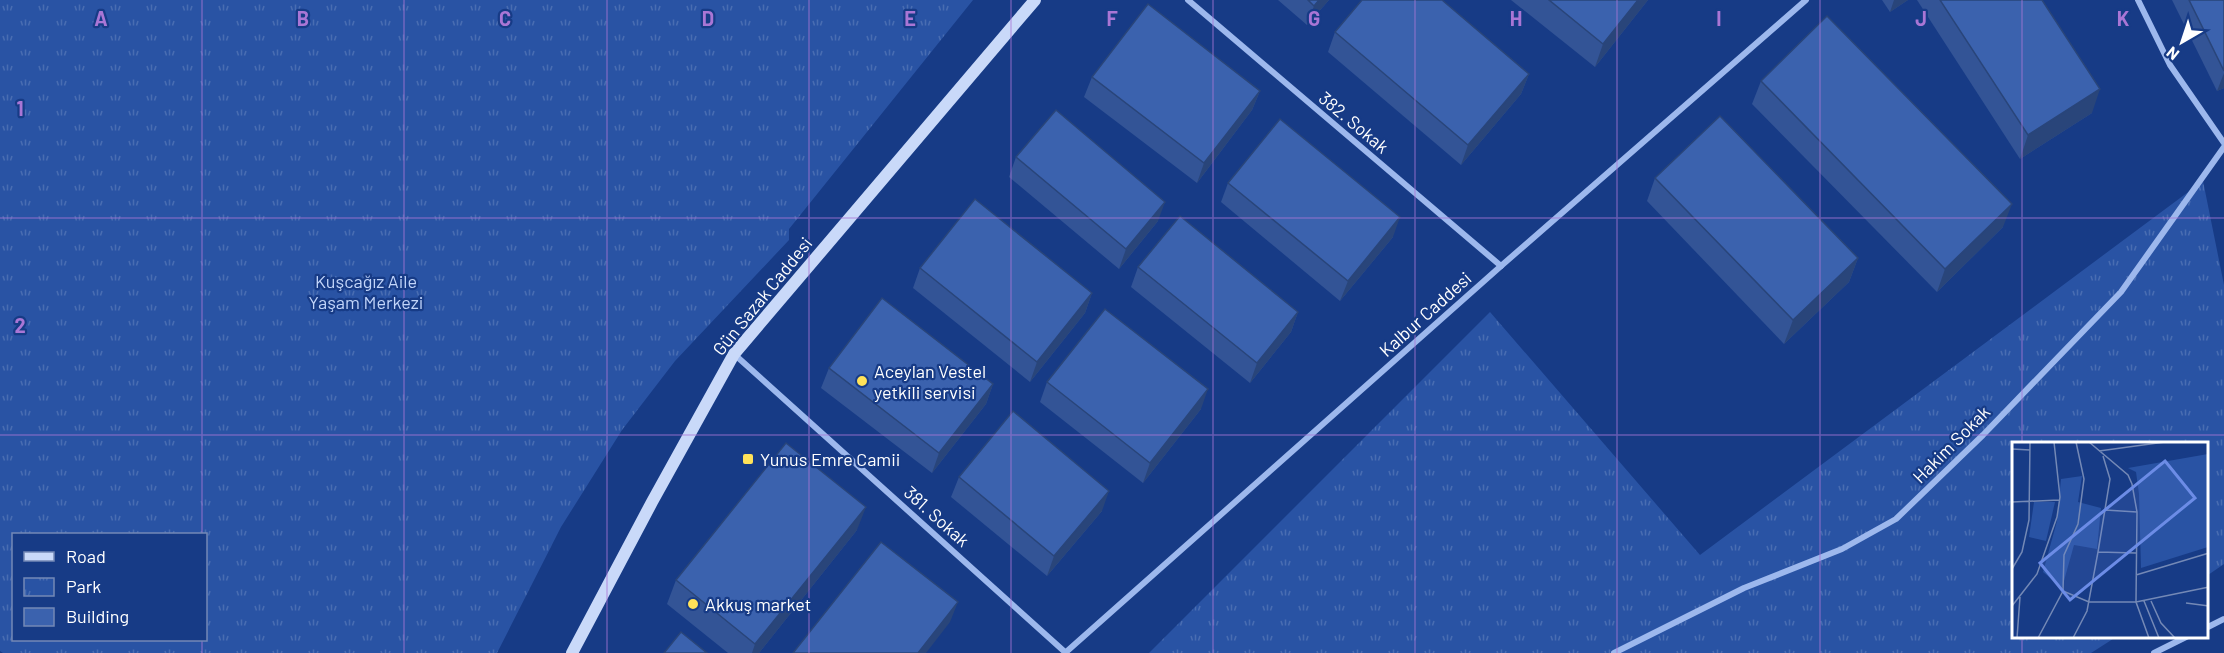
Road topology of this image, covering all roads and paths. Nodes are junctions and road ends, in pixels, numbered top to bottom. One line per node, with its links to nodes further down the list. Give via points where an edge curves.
1 (1035, 0): 7 (street, Gün Sazak Caddesi)
2 (1188, 0): 6 (street, 382. Sokak)
3 (1806, 0): 6 (street, Kalbur Caddesi)
4 (2138, 0): 5 (street, via 2170,65)
5 (2224, 145): 13 (street, Hakim Sokak, via 2121,292 1896,519 1842,549 1744,588)
6 (1501, 266): 12 (street, Kalbur Caddesi)
7 (734, 354): 11 (street, Gün Sazak Caddesi); 12 (street, 381. Sokak)
8 (2224, 619): 9 (street)
9 (2209, 626)
10 (2184, 638): 14 (street)
11 (573, 653)
12 (1065, 653)
13 (1614, 653)
14 (2154, 653)

